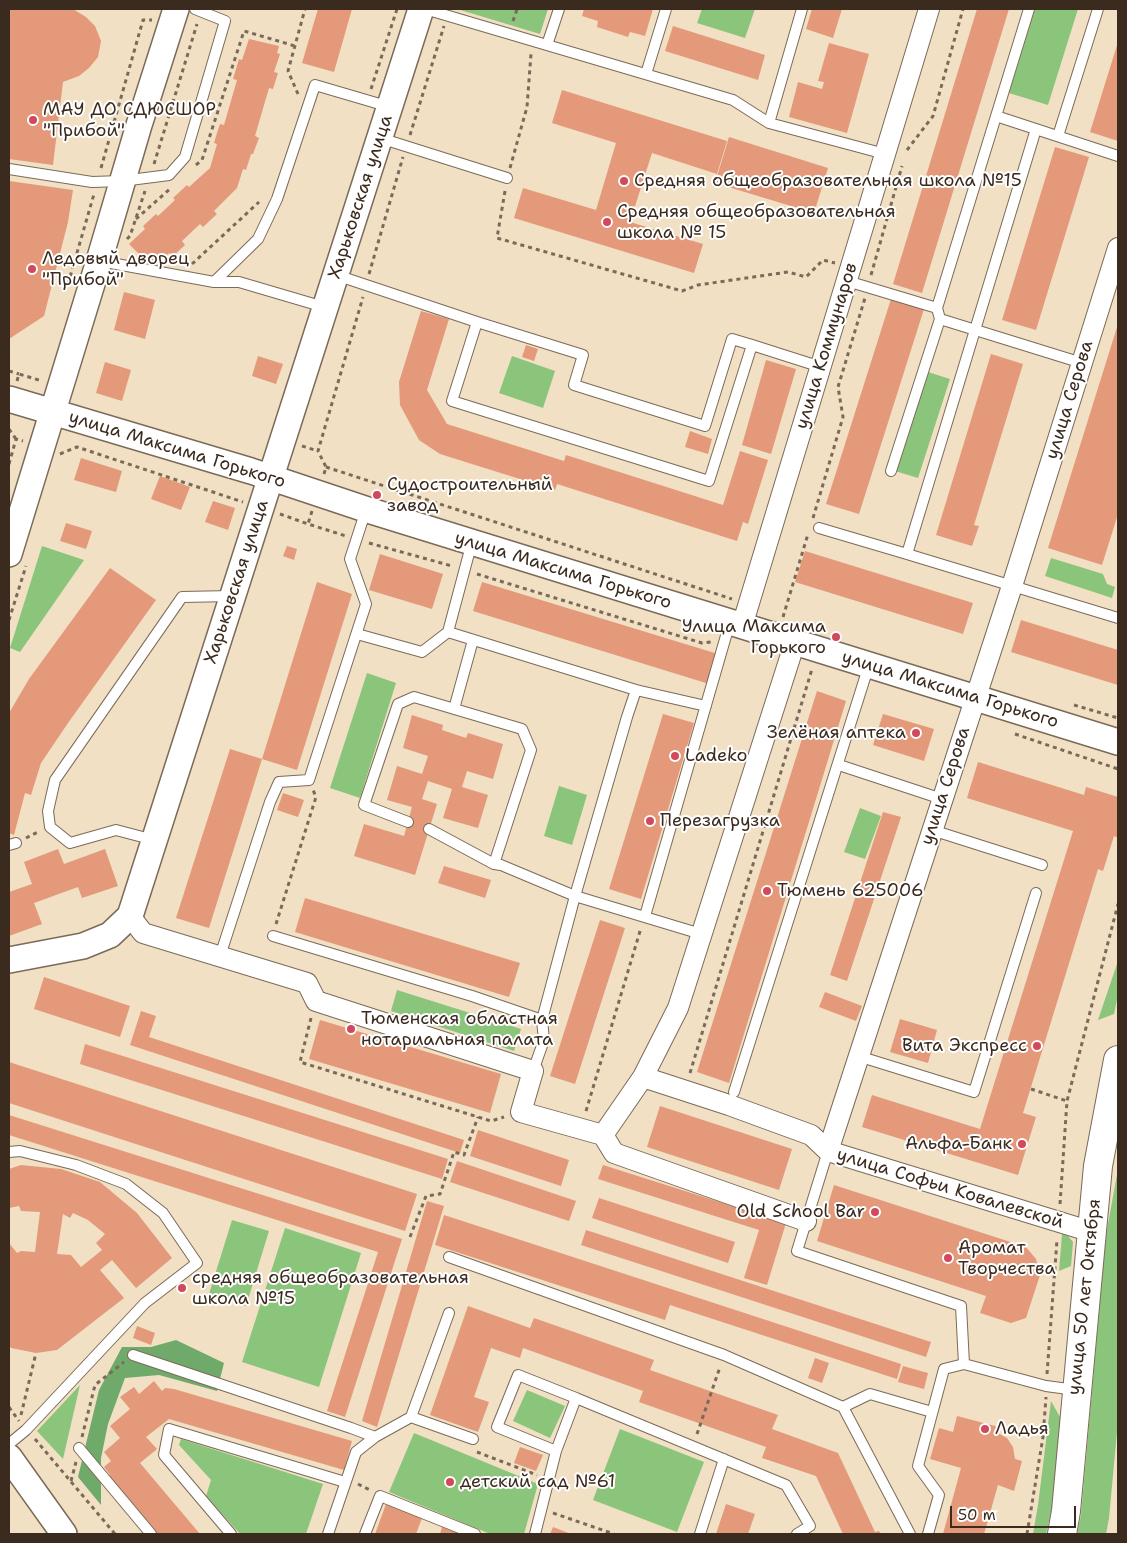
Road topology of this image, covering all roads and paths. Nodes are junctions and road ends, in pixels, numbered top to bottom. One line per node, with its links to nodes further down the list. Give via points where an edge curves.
1 (176, 9): 31 (street)
2 (195, 9): 31 (lane, via 225,21 185,158 169,175)
3 (305, 9): 16 (path)
4 (397, 9): 19 (path)
5 (423, 9): 13 (lane); 19 (street, Харьковская улица)
6 (559, 9): 15 (lane)
7 (666, 9): 17 (lane)
8 (802, 9): 21 (lane)
9 (929, 9): 26 (street, улица Коммунаров)
10 (963, 9): 37 (path, via 933,116 907,149)
11 (1029, 9): 20 (lane)
12 (1098, 9): 23 (lane)
13 (447, 15): 14 (lane); 25 (path)
14 (535, 41): 15 (lane); 30 (path, via 530,57 527,107)
15 (548, 45): 17 (lane)
16 (295, 46): 18 (path, via 288,71); 28 (path, via 244,31 202,160)
17 (646, 74): 21 (lane, via 733,100)
18 (298, 94)
19 (379, 104): 24 (street, Харьковская улица); 41 (lane, via 316,85 277,199 258,239)
20 (996, 116): 22 (lane); 46 (lane)
21 (769, 123): 26 (lane)
22 (1036, 129): 23 (lane); 49 (lane)
23 (1058, 136): 27 (lane)
24 (380, 138): 25 (lane); 39 (street, Харьковская улица)
25 (406, 146): 30 (lane); 42 (path)
26 (885, 154): 38 (street, улица Коммунаров)
27 (1118, 156)
28 (195, 166)
29 (9, 169): 31 (lane, via 92,182)
30 (507, 178): 38 (path, via 497,238 682,291 698,285 788,272 806,277 823,260)
31 (122, 181): 36 (street)
32 (175, 184): 34 (path)
33 (265, 197): 40 (path)
34 (134, 220)
35 (1118, 248): 43 (street, улица Серова)
36 (99, 261): 40 (lane); 56 (street)
37 (872, 272): 38 (path); 44 (path)
38 (849, 274): 44 (lane); 52 (street, улица Коммунаров)
39 (336, 275): 42 (lane); 45 (street, Харьковская улица)
40 (179, 276): 41 (lane)
41 (214, 282): 45 (lane, via 239,282)
42 (366, 285): 48 (lane); 61 (path, via 318,451)
43 (1112, 286): 51 (street, улица Серова)
44 (868, 287): 46 (lane); 77 (path, via 838,387 843,417)
45 (325, 308): 63 (street, Харьковская улица)
46 (937, 308): 47 (lane)
47 (940, 319): 49 (lane); 62 (lane)
48 (477, 322): 50 (lane, via 583,356 574,385 705,426 732,339); 50 (lane, via 452,401 709,482)
49 (975, 330): 51 (lane); 72 (lane)
50 (752, 345): 52 (lane)
51 (1082, 363): 74 (street, улица Серова)
52 (820, 367): 78 (street, улица Коммунаров)
53 (9, 371): 54 (path)
54 (19, 374)
55 (9, 399): 56 (street, улица Максима Горького)
56 (53, 413): 59 (street); 63 (street, улица Максима Горького)
57 (9, 429): 58 (path)
58 (16, 439): 59 (path); 60 (path)
59 (40, 447): 65 (path, via 62,455 77,447); 71 (street)
60 (9, 464)
61 (326, 467): 64 (path); 78 (path)
62 (891, 471)
63 (271, 478): 64 (street, улица Максима Горького); 65 (street, Харьковская улица)
64 (318, 494): 66 (street, улица Максима Горького); 67 (path)
65 (261, 508): 67 (path); 75 (street, Харьковская улица)
66 (366, 510): 69 (lane); 70 (street, улица Максима Горького)
67 (308, 524): 69 (path)
68 (819, 528): 72 (lane)
69 (356, 540): 73 (path); 80 (lane, via 350,559 366,604)
70 (472, 542): 73 (lane); 78 (street, улица Максима Горького)
71 (9, 554)
72 (907, 554): 74 (lane)
73 (464, 570): 78 (path, via 702,643); 79 (lane)
74 (1012, 586): 76 (lane); 87 (street, улица Серова)
75 (232, 596): 99 (lane, via 182,597 55,780 48,811); 102 (street, Харьковская улица)
76 (1118, 616)
77 (783, 617): 78 (path); 82 (path)
78 (736, 624): 82 (street, улица Максима Горького); 89 (lane)
79 (448, 632): 80 (lane, via 422,652); 81 (lane)
80 (357, 634): 96 (lane)
81 (473, 640): 86 (lane); 90 (lane)
82 (792, 641): 83 (street, улица Максима Горького); 84 (path); 110 (street)
83 (869, 665): 87 (street, улица Максима Горького); 94 (lane)
84 (812, 669): 85 (path); 120 (path)
85 (821, 672)
86 (636, 690): 89 (lane); 107 (lane)
87 (975, 698): 93 (street, улица Максима Горького); 97 (street, улица Серова)
88 (1073, 704): 91 (path)
89 (706, 706): 109 (lane)
90 (454, 709): 98 (lane, via 414,697 398,704 364,805); 104 (lane, via 522,729 531,750)
91 (1118, 718)
92 (1006, 731): 95 (path)
93 (1118, 742)
94 (839, 765): 97 (lane); 122 (lane)
95 (1118, 769)
96 (309, 780): 111 (path, via 316,797); 112 (lane, via 279,782)
97 (942, 799): 101 (street, улица Серова)
98 (408, 822)
99 (50, 826): 102 (lane, via 70,843 116,830); 103 (path)
100 (429, 829): 104 (lane)
101 (932, 830): 105 (lane); 116 (street, улица Серова)
102 (154, 840): 108 (street, Харьковская улица)
103 (12, 844)
104 (494, 864): 107 (lane)
105 (1042, 865)
106 (1036, 893): 116 (lane, via 974,1092)
107 (575, 896): 109 (lane); 115 (lane)
108 (130, 916): 112 (street, via 143,933); 113 (street, Харьковская улица, via 110,935 83,946)
109 (645, 916): 110 (lane); 126 (path)
110 (701, 934): 119 (street, via 678,1008)
111 (273, 936): 115 (lane)
112 (220, 956): 114 (street, via 307,983)
113 (9, 960)
114 (316, 1001): 118 (street); 125 (path, via 300,1062)
115 (542, 1020): 118 (lane, via 544,1040)
116 (858, 1056): 128 (street, улица Серова)
117 (1118, 1060): 131 (main road, улица 50 лет Октября, via 1098,1166)
118 (533, 1071): 124 (street)
119 (643, 1077): 127 (street); 128 (street, улица Софьи Ковалевской, via 811,1135)
120 (687, 1081)
121 (1030, 1089): 123 (path)
122 (734, 1092)
123 (1067, 1101)
124 (521, 1112): 125 (path, via 491,1121); 126 (street)
125 (478, 1117): 132 (path, via 464,1155 454,1152 440,1194 426,1196)
126 (580, 1129): 127 (street)
127 (604, 1135): 130 (street, via 614,1153)
128 (828, 1151): 130 (lane); 131 (street, улица Софьи Ковалевской)
129 (9, 1152): 146 (lane, via 20,1151 76,1165 126,1184 163,1214 197,1263 145,1303)
130 (806, 1221): 138 (lane, via 797,1250 961,1306)
131 (1092, 1232): 139 (main road, улица 50 лет Октября)
132 (410, 1237)
133 (448, 1258): 137 (lane)
134 (449, 1313): 144 (lane)
135 (36, 1354): 145 (path)
136 (133, 1355): 147 (lane); 151 (path, via 95,1385)
137 (724, 1356): 141 (lane); 150 (path)
138 (964, 1364): 139 (lane, via 1046,1386); 143 (lane, via 944,1369)
139 (1076, 1390): 174 (main road, улица 50 лет Октября)
140 (576, 1398): 150 (lane); 153 (lane); 153 (lane, via 518,1375 497,1427)
141 (843, 1407): 143 (lane, via 870,1394); 172 (lane)
142 (9, 1408): 145 (path)
143 (932, 1412): 173 (lane, via 918,1466 939,1495)
144 (411, 1417): 147 (lane); 148 (lane)
145 (18, 1420): 146 (path)
146 (26, 1430): 149 (lane); 157 (path)
147 (375, 1437): 158 (lane, via 356,1452)
148 (473, 1439)
149 (9, 1444)
150 (692, 1446): 155 (lane)
151 (79, 1448): 157 (path); 163 (lane)
152 (474, 1450): 156 (path)
153 (556, 1451): 160 (lane)
154 (9, 1457): 161 (street)
155 (724, 1459): 170 (lane); 171 (lane, via 786,1485 810,1526)
156 (537, 1475)
157 (71, 1481): 162 (path)
158 (349, 1482): 159 (path); 164 (lane, via 169,1429 164,1455); 165 (lane)
159 (380, 1496): 166 (lane); 167 (lane)
160 (541, 1509): 168 (lane); 169 (path)
161 (64, 1534)
162 (115, 1534)
163 (151, 1534)
164 (231, 1534)
165 (328, 1534)
166 (365, 1534)
167 (475, 1534)
168 (535, 1534)
169 (614, 1534)
170 (700, 1534)
171 (797, 1534)
172 (910, 1534)
173 (928, 1534)
174 (1062, 1534)

